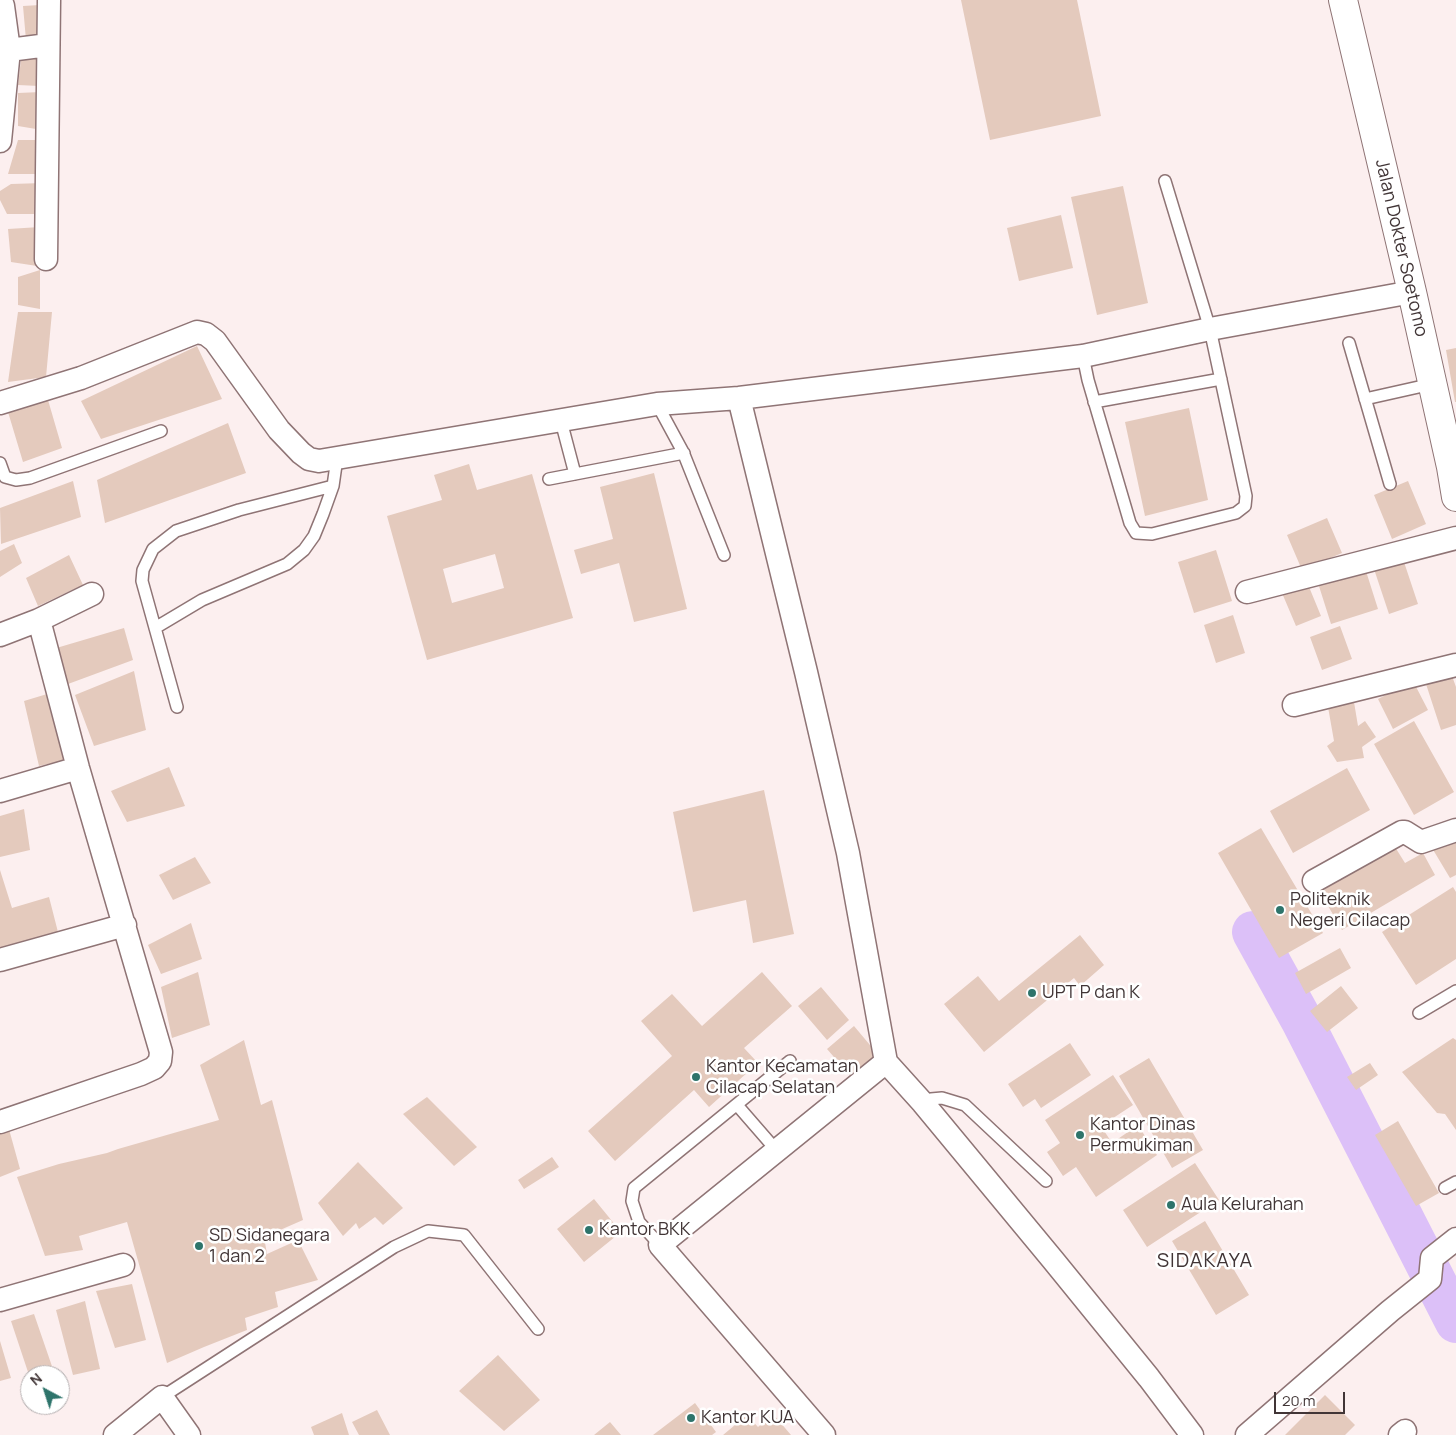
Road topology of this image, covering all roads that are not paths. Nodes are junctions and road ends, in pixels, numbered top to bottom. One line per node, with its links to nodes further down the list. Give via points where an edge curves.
1 (1, 0): 5 (street)
2 (49, 0): 4 (street)
3 (1343, 0): 9 (street, Jalan Dokter Soetomo)
4 (48, 45): 5 (street); 8 (street)
5 (8, 50): 6 (street)
6 (0, 141)
7 (1166, 181): 10 (lane)
8 (46, 259)
9 (1412, 292): 10 (street); 14 (street, Jalan Dokter Soetomo)
10 (1210, 329): 12 (street); 13 (lane)
11 (1349, 343): 16 (lane)
12 (1083, 356): 15 (street); 17 (lane)
13 (1221, 379): 17 (lane); 17 (lane, via 1246,496 1244,506 1236,513 1152,534 1136,533 1130,524)
14 (1432, 384): 16 (lane); 30 (street, Jalan Dokter Soetomo)
15 (739, 398): 19 (street); 50 (street, via 846,844)
16 (1365, 399): 28 (lane)
17 (1094, 402)
18 (0, 403): 23 (street, via 82,378 197,332 215,341 279,430 301,453 319,461)
19 (657, 404): 20 (street); 22 (lane)
20 (561, 421): 23 (street); 25 (lane)
21 (161, 430): 26 (lane, via 30,478)
22 (684, 453): 25 (lane); 32 (lane)
23 (337, 458): 29 (lane)
24 (0, 463): 26 (lane)
25 (575, 474): 27 (lane)
26 (3, 478)
27 (549, 479)
28 (1390, 484)
29 (333, 486): 36 (lane, via 314,536 304,550 287,564 202,600); 36 (lane, via 239,510 176,531 165,539 154,549 142,575)
30 (1456, 497)
31 (1456, 538): 33 (street)
32 (724, 555)
33 (1247, 592)
34 (92, 594): 35 (street)
35 (39, 620): 37 (street); 41 (street)
36 (155, 628): 40 (lane)
37 (0, 634)
38 (1456, 665): 39 (street)
39 (1294, 705)
40 (177, 707)
41 (78, 768): 42 (street); 45 (street)
42 (0, 791)
43 (1456, 830): 44 (street, via 1421,842 1402,832)
44 (1314, 881)
45 (125, 925): 46 (street); 53 (street, via 161,1052 160,1061 141,1074)
46 (0, 960)
47 (1456, 991): 48 (lane)
48 (1419, 1013)
49 (790, 1060): 52 (lane)
50 (886, 1062): 51 (street); 54 (street)
51 (923, 1103): 55 (lane, via 942,1098 965,1105); 67 (street, via 1150,1378)
52 (737, 1105): 54 (lane); 59 (lane, via 634,1188 632,1201 639,1222)
53 (0, 1122)
54 (776, 1151): 59 (street)
55 (1046, 1181)
56 (1456, 1182): 57 (lane)
57 (1445, 1188)
58 (1456, 1239): 68 (street, via 1390,1311)
59 (660, 1245): 66 (street)
60 (124, 1266): 61 (street)
61 (0, 1300)
62 (538, 1329): 63 (lane, via 464,1235 428,1231 394,1247)
63 (162, 1398): 64 (street); 65 (street)
64 (115, 1435)
65 (189, 1435)
66 (824, 1435)
67 (1192, 1435)
68 (1247, 1435)

